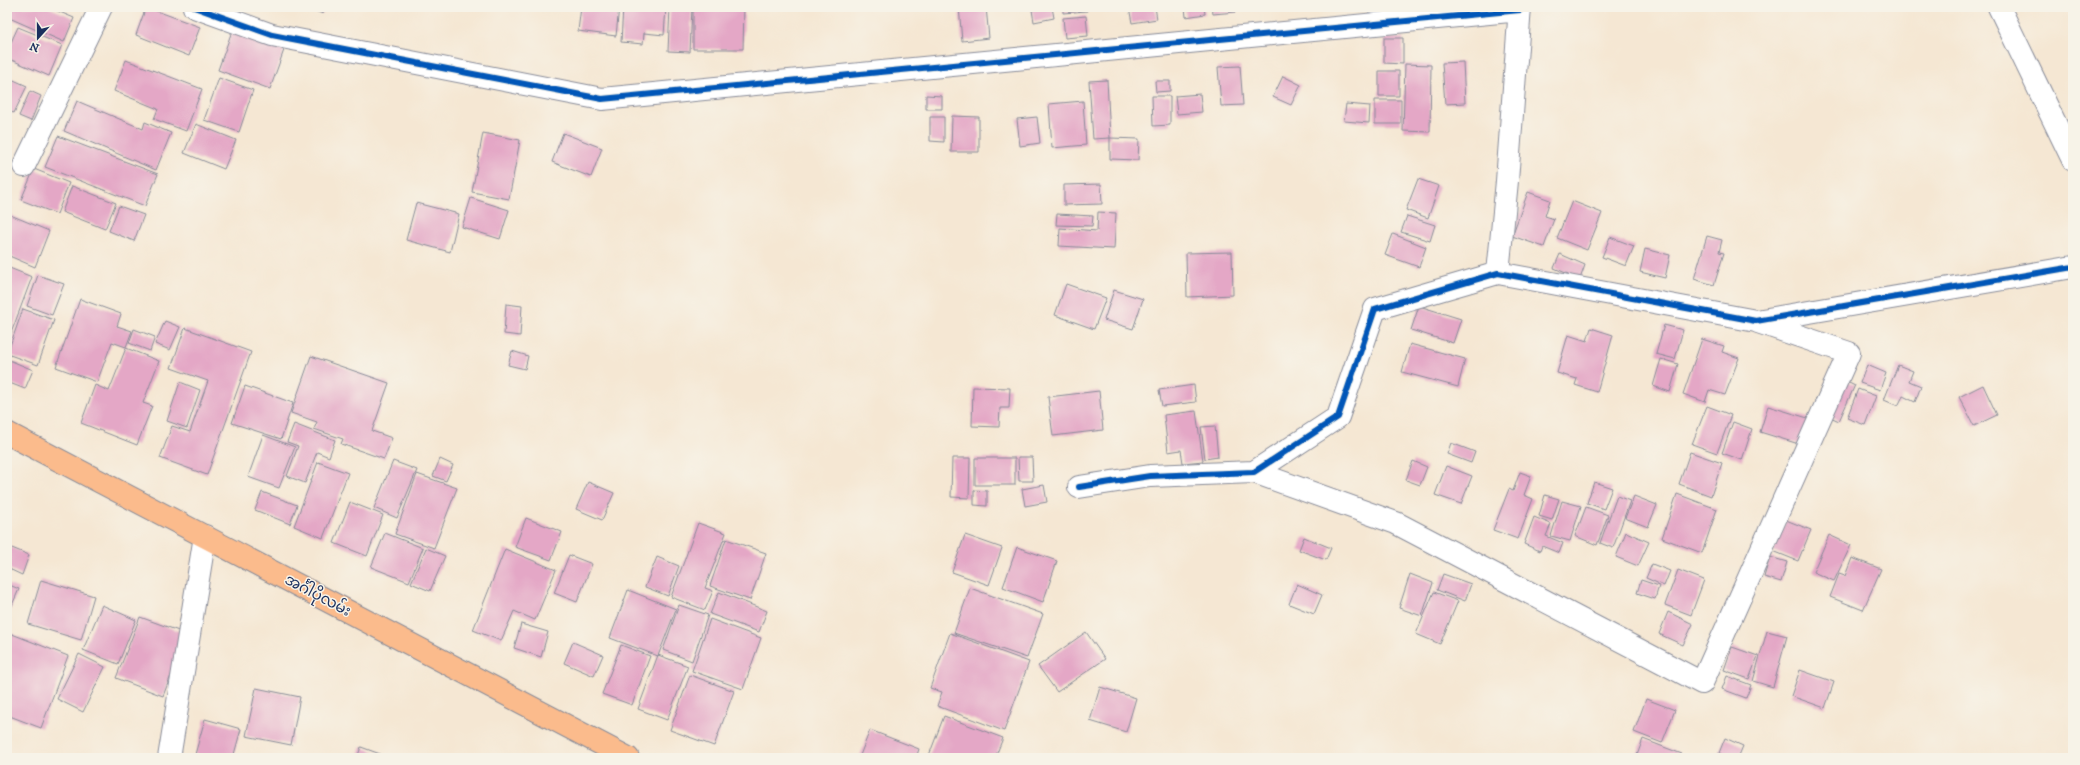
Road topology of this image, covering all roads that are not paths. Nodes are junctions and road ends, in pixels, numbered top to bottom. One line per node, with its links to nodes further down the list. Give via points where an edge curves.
1 (101, 7): 6 (street)
2 (194, 7): 4 (street, via 272,35 602,99)
3 (1999, 7): 5 (street)
4 (1520, 8): 8 (street)
5 (2073, 160)
6 (24, 166)
7 (2073, 267): 9 (street)
8 (1498, 273): 9 (street); 11 (street, via 1375,309 1338,417)
9 (1756, 321): 11 (street, via 1849,353 1702,683 1396,523)
10 (7, 433): 13 (main road, အင်္ဂါပိုလမ်း)
11 (1254, 472): 12 (street, via 1150,476)
12 (1079, 488)
13 (205, 536): 14 (street); 15 (main road, အင်္ဂါပိုလမ်း)
14 (169, 758)
15 (628, 758)

